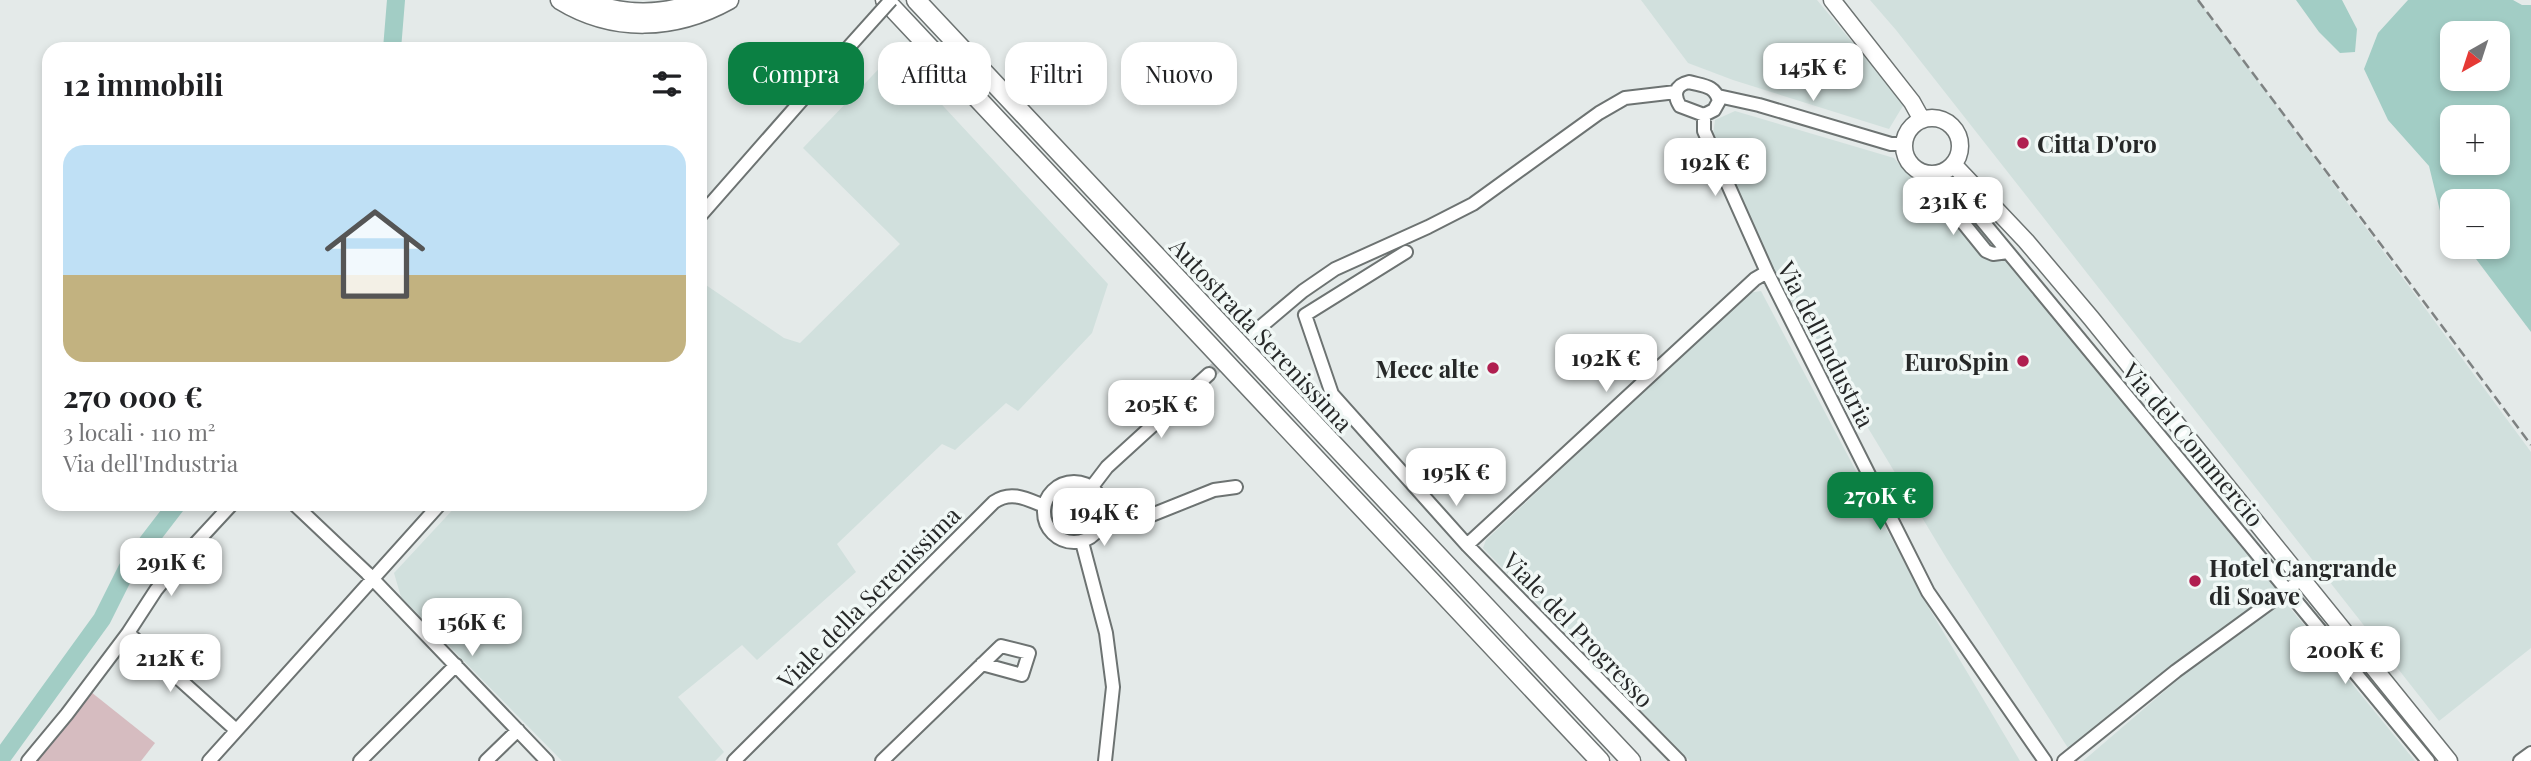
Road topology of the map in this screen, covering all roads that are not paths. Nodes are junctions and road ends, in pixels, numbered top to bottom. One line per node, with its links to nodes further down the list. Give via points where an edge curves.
1 (560, 0): 4 (highway, via 590,16 650,24 688,18)
2 (586, 0): 3 (highway, via 606,8 645,12 672,10)
3 (701, 0)
4 (729, 0)
5 (885, 0): 51 (highway, Autostrada Serenissima)
6 (891, 0): 20 (street, bridge)
7 (916, 0): 10 (highway, Autostrada Serenissima)
8 (931, 0): 11 (highway)
9 (1832, 0): 16 (main road)
10 (955, 42)
11 (962, 42)
12 (991, 80): 52 (highway, Autostrada Serenissima)
13 (1676, 92): 14 (street, via 1689,82 1713,88); 15 (street, via 1680,106); 23 (street, via 1625,98 1473,204 1335,269)
14 (1718, 96): 15 (street, via 1714,110); 17 (street)
15 (1704, 114): 22 (street, Via dell'Industria, via 1704,131)
16 (1922, 120): 17 (main road, via 1912,127); 18 (main road, via 1942,120 1957,133 1960,153)
17 (1904, 144): 19 (main road, via 1911,164)
18 (1954, 164): 19 (main road, via 1939,173); 34 (main road, via 2026,241)
19 (1922, 172): 36 (street, Via del Commercio, via 1952,210 1962,203 1970,206)
20 (707, 208)
21 (1406, 252): 33 (street, Viale del Progresso, via 1305,316 1332,394)
22 (1767, 272): 33 (street); 54 (street, Via dell'Industria, via 1928,592)
23 (1252, 334)
24 (1209, 373): 26 (street, via 1107,467)
25 (1236, 487): 31 (street, via 1214,489 1139,520)
26 (1091, 488): 27 (street, via 1063,484 1054,489); 31 (street, via 1102,502)
27 (1044, 506): 32 (street, via 1053,534 1071,543); 48 (street, Viale della Serenissima, via 1012,495 998,500)
28 (226, 511): 37 (street, via 176,565)
29 (301, 511): 35 (street)
30 (430, 511): 35 (street)
31 (1103, 520): 32 (street)
32 (1082, 542): 50 (street, via 1106,633 1113,687)
33 (1468, 545): 53 (street, Viale del Progresso)
34 (2301, 578): 36 (street); 57 (main road)
35 (373, 579): 39 (street); 40 (street)
36 (2288, 589): 55 (street); 56 (street, Via del Commercio)
37 (128, 633): 40 (street); 43 (street)
38 (982, 664): 49 (street)
39 (456, 666): 41 (street); 45 (street)
40 (236, 730): 44 (street)
41 (518, 730): 46 (street); 47 (street)
42 (2531, 753): 58 (street)
43 (28, 761)
44 (209, 761)
45 (360, 761)
46 (486, 761)
47 (547, 761)
48 (734, 761)
49 (882, 761)
50 (1105, 761)
51 (1600, 761)
52 (1632, 761)
53 (1679, 761)
54 (2045, 761)
55 (2064, 761)
56 (2428, 761)
57 (2449, 761)
58 (2520, 761)

